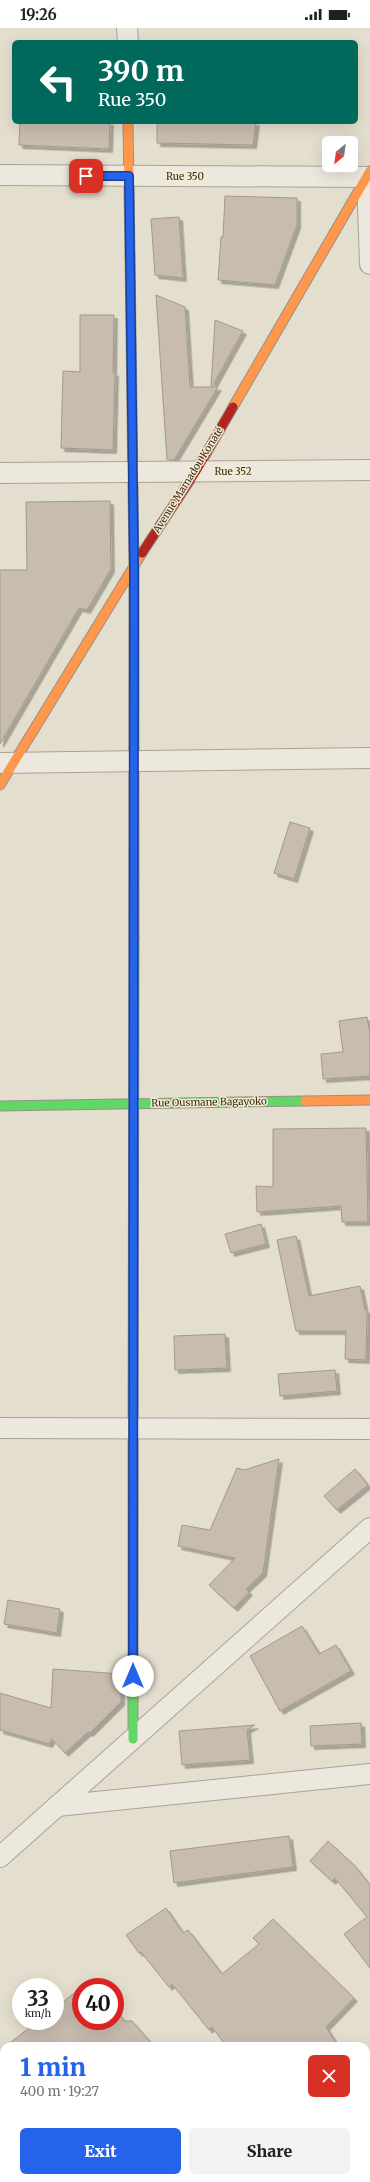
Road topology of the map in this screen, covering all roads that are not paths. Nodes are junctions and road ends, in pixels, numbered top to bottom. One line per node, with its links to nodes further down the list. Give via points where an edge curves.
1 (127, 28): 2 (street)
2 (128, 40)
3 (128, 124): 6 (street)
4 (0, 175): 6 (street, Rue 350)
5 (369, 175): 6 (street, Rue 350); 7 (street); 9 (street, Avenue Mamadou Konaté)
6 (129, 176): 11 (street)
7 (370, 264)
8 (370, 470): 9 (street, Rue 352)
9 (196, 471): 11 (street, Rue 352); 12 (street, Avenue Mamadou Konaté)
10 (0, 472): 11 (street, Rue 352)
11 (133, 472): 12 (street)
12 (134, 565): 14 (street); 15 (street, Avenue Mamadou Konaté)
13 (370, 758): 14 (street)
14 (134, 761): 15 (street); 18 (street)
15 (7, 763): 16 (street, Avenue Mamadou Konaté)
16 (0, 785)
17 (370, 1100): 18 (street, Rue Ousmane Bagayoko)
18 (133, 1103): 19 (street, Rue Ousmane Bagayoko); 21 (street)
19 (0, 1106)
20 (0, 1428): 21 (street)
21 (133, 1428): 22 (street); 24 (street)
22 (370, 1429)
23 (370, 1528): 24 (street)
24 (133, 1738): 26 (street)
25 (370, 1774): 26 (street)
26 (57, 1806): 27 (street)
27 (0, 1856)

